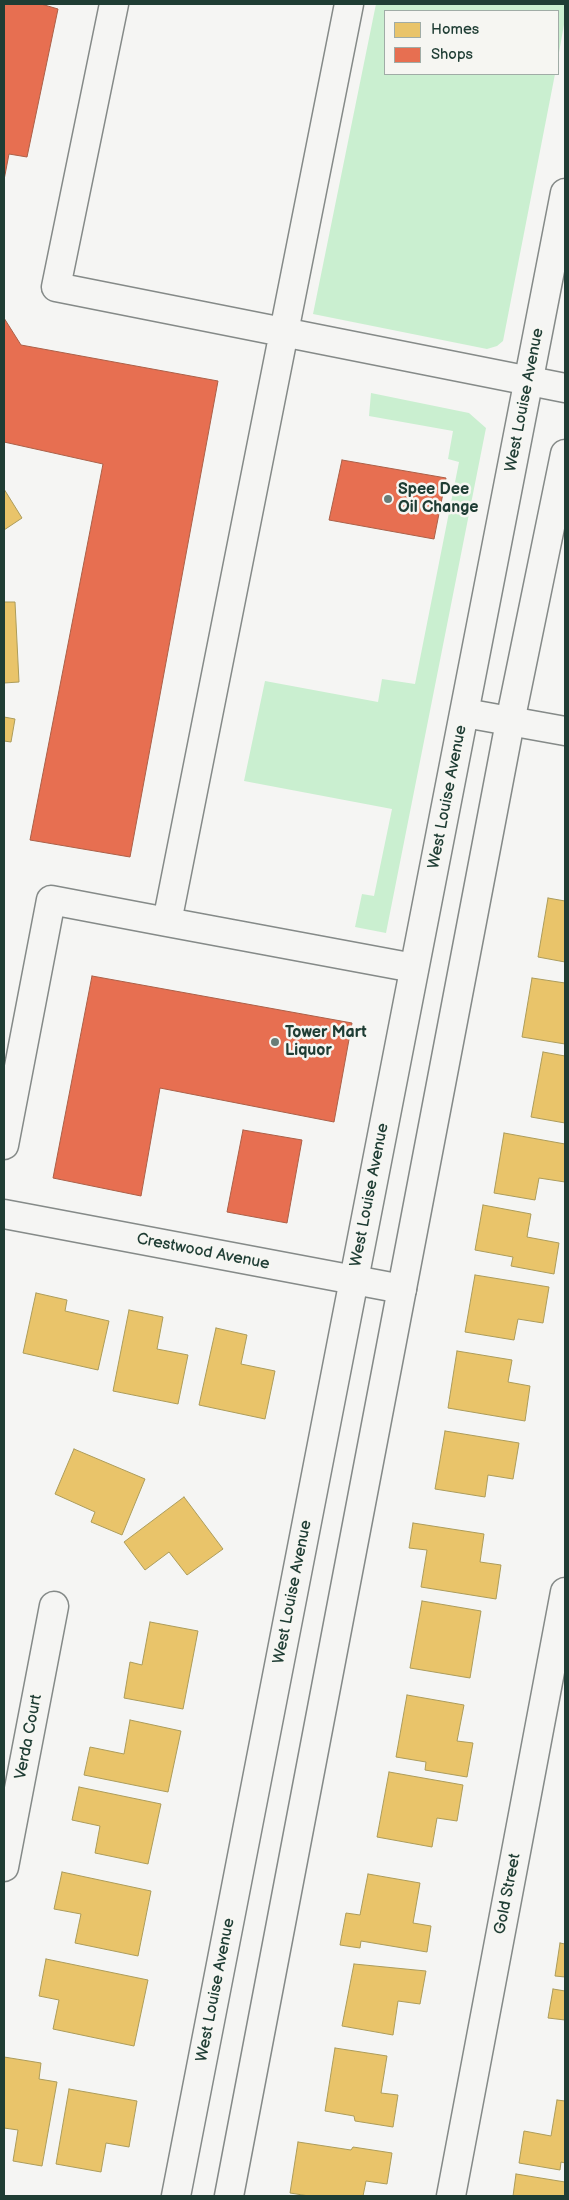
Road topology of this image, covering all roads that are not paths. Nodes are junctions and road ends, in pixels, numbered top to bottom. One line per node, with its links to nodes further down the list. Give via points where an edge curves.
1 (114, 4): 4 (main road, via 56,287)
2 (349, 4): 4 (main road)
3 (565, 193): 5 (main road, West Louise Avenue)
4 (283, 332): 5 (main road); 11 (main road)
5 (529, 380): 6 (main road); 8 (main road, West Louise Avenue)
6 (565, 388)
7 (565, 454): 9 (main road)
8 (465, 713): 9 (main road); 12 (main road, West Louise Avenue)
9 (510, 722): 10 (main road); 16 (main road)
10 (565, 731)
11 (167, 922): 12 (main road); 13 (main road, via 50,900)
12 (414, 968): 15 (main road, West Louise Avenue)
13 (4, 1146)
14 (4, 1214): 15 (main road, Crestwood Avenue)
15 (354, 1280): 16 (main road, Crestwood Avenue); 20 (main road, West Louise Avenue)
16 (402, 1289): 21 (main road)
17 (565, 1592): 22 (main road, Gold Street)
18 (54, 1606): 19 (main road, Verda Court)
19 (4, 1867)
20 (176, 2196)
21 (229, 2196)
22 (451, 2196)

